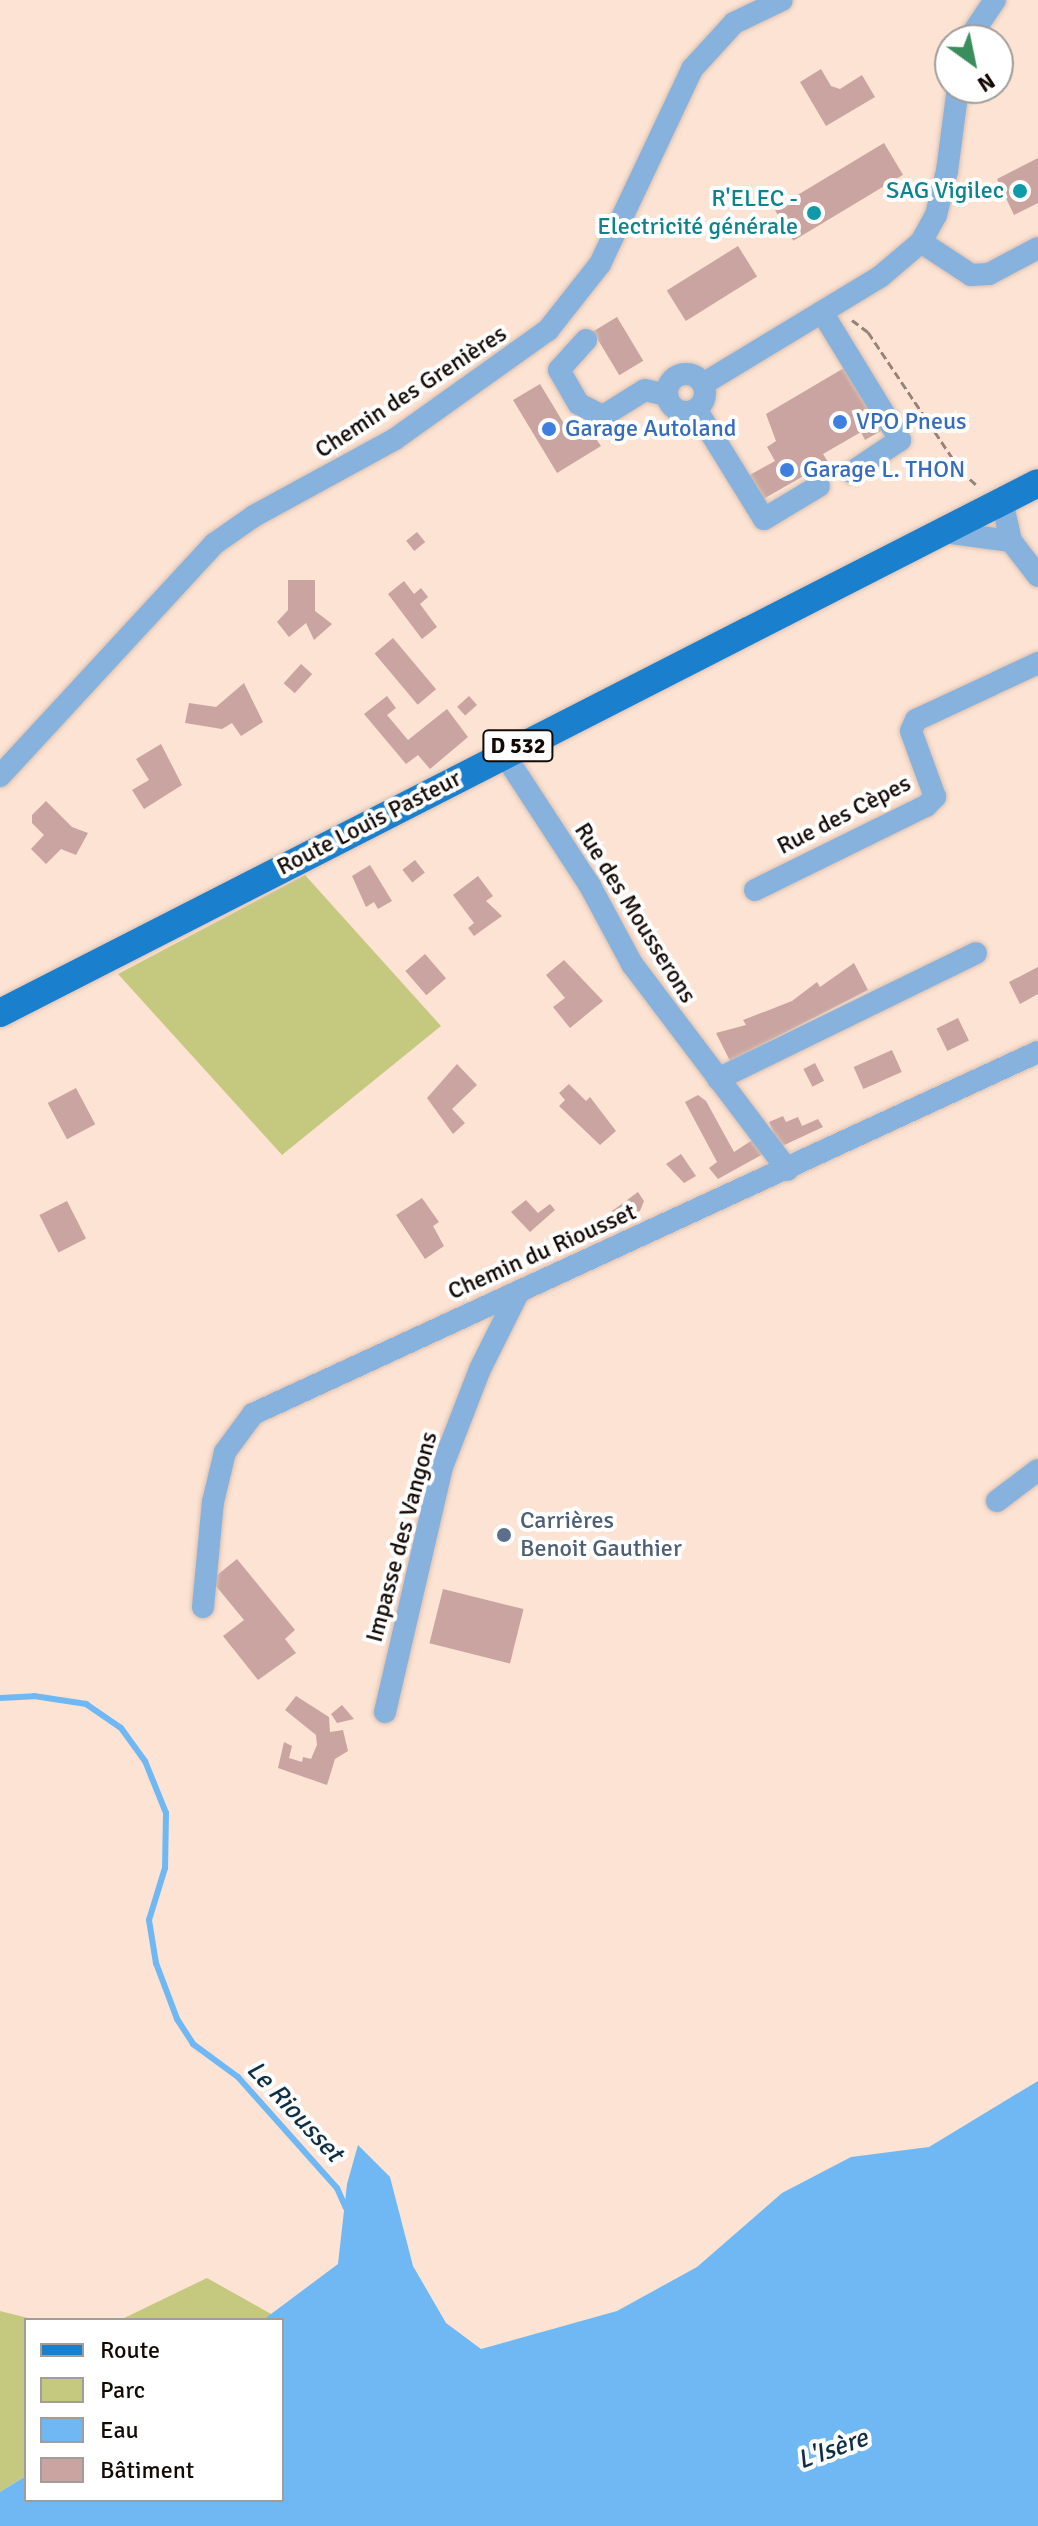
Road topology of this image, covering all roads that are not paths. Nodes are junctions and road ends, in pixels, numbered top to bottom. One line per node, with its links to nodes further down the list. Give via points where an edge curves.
1 (782, 0): 21 (street, Chemin des Grenières, via 734,23 692,69 600,264 548,330 395,439 254,516 214,544)
2 (995, 0): 3 (street)
3 (979, 24)
4 (956, 104): 5 (street, via 936,215)
5 (921, 242): 6 (street, via 971,275 989,274); 7 (street, via 881,276)
6 (1038, 248)
7 (825, 310): 9 (street); 12 (street, via 900,440)
8 (586, 340): 10 (street, via 559,370 579,404 603,416 645,390)
9 (703, 384): 10 (street, via 693,375 681,375 670,382); 11 (street, via 703,402)
10 (667, 395): 11 (street, via 678,410)
11 (696, 409): 13 (street, via 764,519)
12 (852, 472)
13 (819, 486)
14 (1037, 487): 15 (main road, Route Louis Pasteur / D 532)
15 (998, 504): 16 (main road, Route Louis Pasteur / D 532); 17 (street)
16 (944, 532): 17 (street); 20 (main road, Route Louis Pasteur / D 532)
17 (1011, 541): 18 (street)
18 (1038, 576)
19 (1038, 663): 22 (street, Rue des Cèpes, via 916,720 911,731 935,797 926,806)
20 (504, 754): 24 (main road, Route Louis Pasteur / D 532); 26 (street, Rue des Mousserons, via 590,886 632,964)
21 (0, 776)
22 (755, 890)
23 (976, 953): 26 (street)
24 (0, 1013)
25 (1038, 1052): 27 (street, Chemin du Riousset)
26 (718, 1079): 27 (street, Rue des Mousserons)
27 (788, 1170): 28 (street, Chemin du Riousset)
28 (519, 1291): 31 (street, Chemin du Riousset, via 253,1414 225,1452 213,1502); 32 (street, Impasse des Vangons, via 480,1369 442,1467)
29 (1038, 1470): 30 (street)
30 (997, 1501)
31 (203, 1607)
32 (385, 1712)

